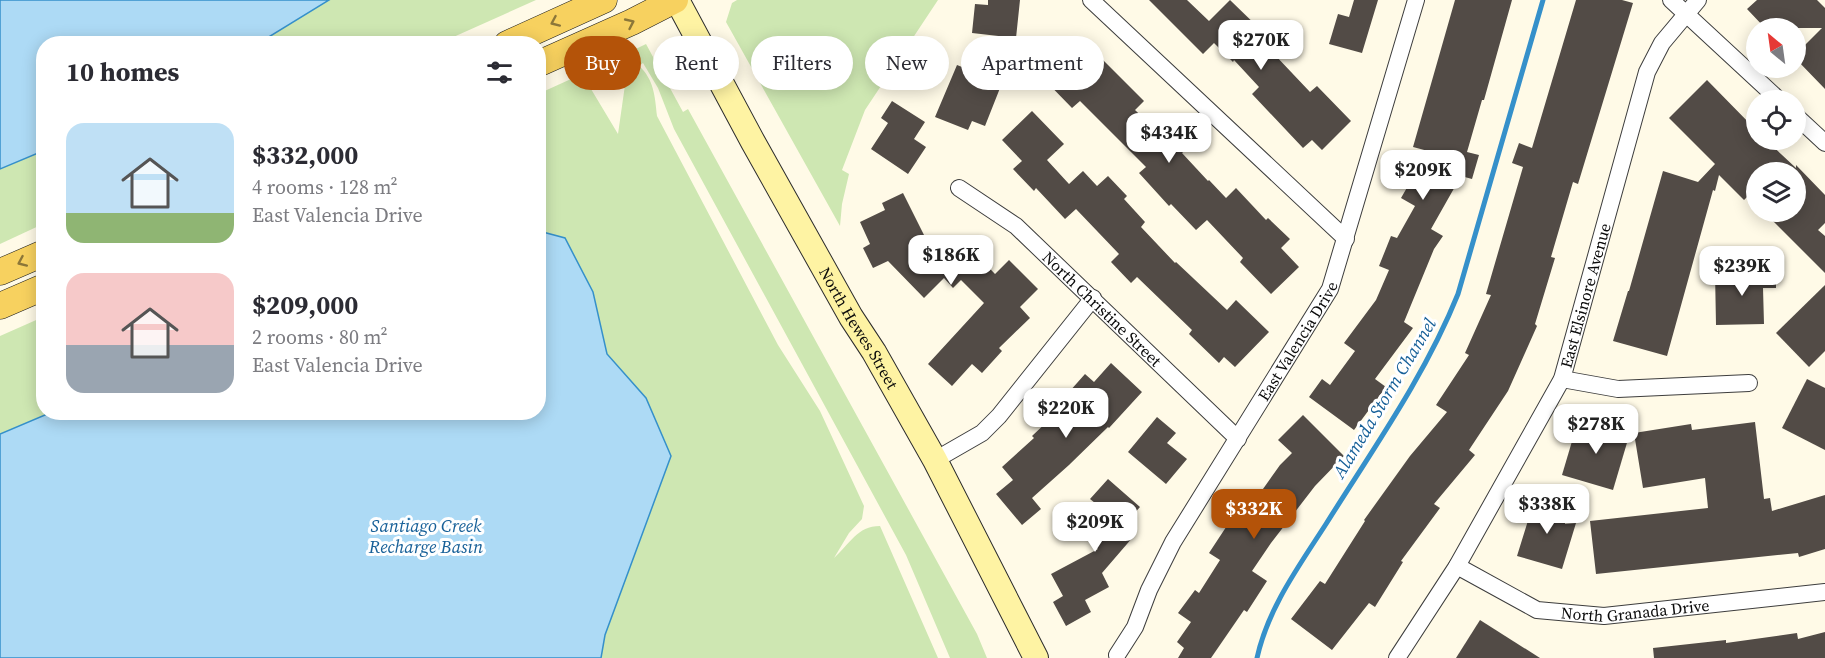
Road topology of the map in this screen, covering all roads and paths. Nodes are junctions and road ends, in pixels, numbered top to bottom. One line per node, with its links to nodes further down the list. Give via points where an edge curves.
1 (604, 0): 8 (main road, one-way to 8)
2 (676, 0): 9 (main road, one-way to 2); 23 (main road, North Hewes Street, via 758,152)
3 (1091, 0): 14 (street)
4 (1416, 0): 14 (street, East Valencia Drive)
5 (1671, 0): 7 (street)
6 (1698, 0): 7 (street, East Elsinore Avenue)
7 (1685, 14): 10 (street); 20 (street, East Elsinore Avenue, via 1662,43 1647,72)
8 (525, 36)
9 (546, 60)
10 (1768, 90)
11 (1806, 125): 12 (street)
12 (1825, 143)
13 (959, 188): 18 (street, North Christine Street, via 1016,226)
14 (1346, 239): 22 (street, East Valencia Drive, via 1330,289)
15 (36, 256): 16 (main road, one-way to 16)
16 (0, 272)
17 (36, 290): 19 (main road)
18 (1093, 298): 22 (street, North Christine Street); 23 (street, via 999,416 982,433)
19 (0, 306)
20 (1562, 379): 21 (street, via 1618,389); 24 (street, East Elsinore Avenue)
21 (1749, 384)
22 (1238, 439): 26 (street, East Valencia Drive, via 1173,542 1135,627)
23 (935, 460): 27 (main road, North Hewes Street)
24 (1457, 567): 25 (street, North Granada Drive, via 1537,610 1604,616); 28 (street, East Elsinore Avenue)
25 (1825, 592)
26 (1117, 654)
27 (1036, 658)
28 (1397, 658)

